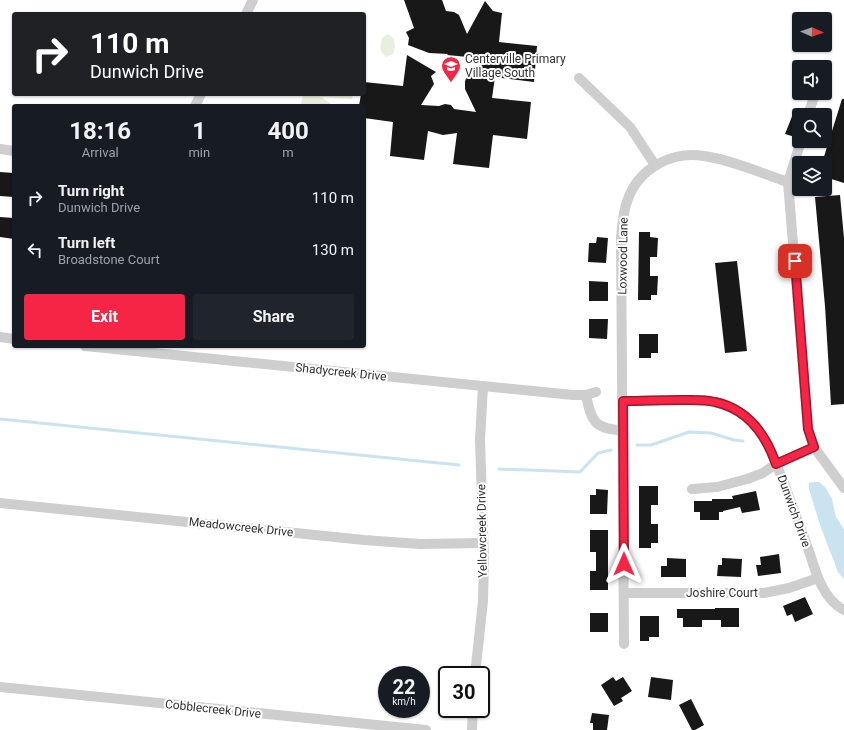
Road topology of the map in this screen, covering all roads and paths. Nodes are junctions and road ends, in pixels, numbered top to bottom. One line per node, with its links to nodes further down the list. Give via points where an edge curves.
1 (253, 0): 2 (street)
2 (247, 12)
3 (579, 78): 7 (street, via 630,126)
4 (799, 148): 8 (street)
5 (0, 149): 6 (street)
6 (12, 151)
7 (655, 165): 8 (street, Loxwood Lane, via 681,156 705,156); 13 (street, Loxwood Lane, via 644,174 628,197 622,222)
8 (788, 182): 15 (street, via 808,429)
9 (0, 337): 10 (street)
10 (12, 339)
11 (105, 348): 12 (street, Shadycreek Drive)
12 (483, 386): 14 (street, Shadycreek Drive, via 573,395 591,393 588,406 598,425 610,430); 20 (street, Yellowcreek Drive, via 480,440)
13 (623, 401): 14 (street, Loxwood Lane); 16 (street, Dunwich Drive, via 703,400 726,405 737,410 758,428)
14 (623, 430): 22 (street, Loxwood Lane)
15 (814, 447): 16 (street); 17 (street)
16 (776, 464): 18 (street, via 763,473 733,484); 21 (street, Dunwich Drive)
17 (844, 488)
18 (692, 489)
19 (0, 503): 20 (street, Meadowcreek Drive, via 364,540 420,544)
20 (483, 543): 25 (street, Yellowcreek Drive, via 483,601)
21 (818, 578): 22 (street, Joshire Court, via 764,593); 23 (street, Dunwich Drive, via 831,599)
22 (624, 593): 24 (street, Loxwood Lane)
23 (844, 610)
24 (624, 644)
25 (476, 666)
26 (0, 687): 28 (street, Cobblecreek Drive)
27 (473, 718): 29 (street)
28 (426, 730)
29 (472, 730)

